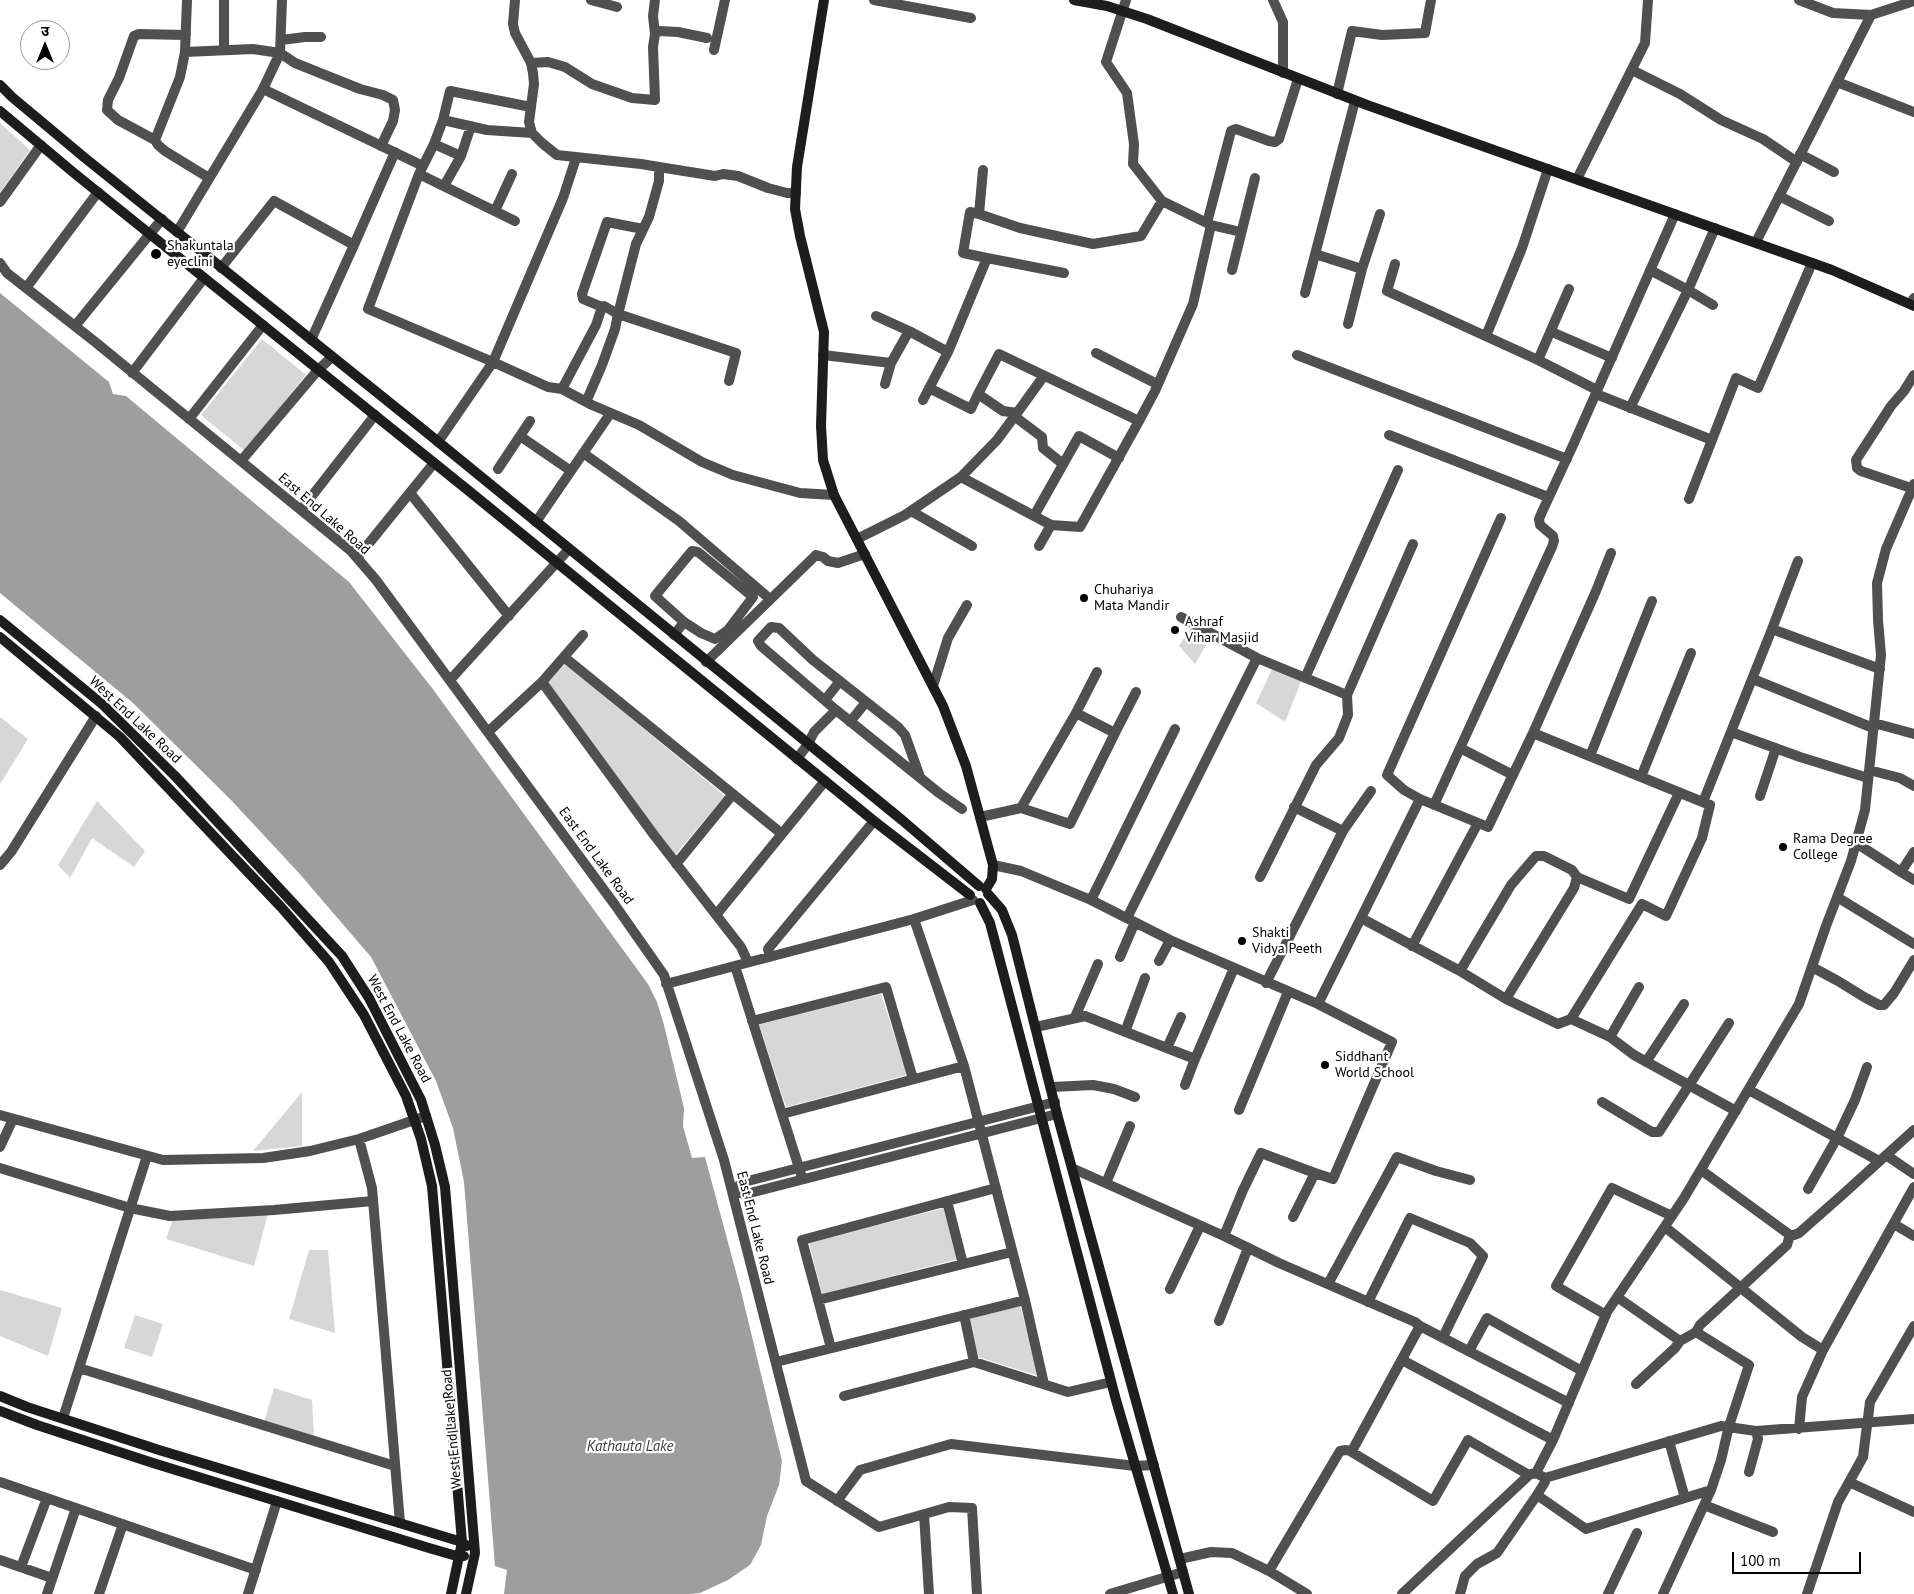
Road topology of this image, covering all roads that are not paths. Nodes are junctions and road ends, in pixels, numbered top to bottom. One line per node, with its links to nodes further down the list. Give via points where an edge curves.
1 (187, 0): 23 (street)
2 (224, 0): 27 (street)
3 (282, 0): 26 (street)
4 (515, 0): 31 (street, via 514,33)
5 (591, 0): 18 (street)
6 (656, 0): 22 (street, via 653,16)
7 (725, 0): 28 (street)
8 (824, 0): 65 (street, via 797,167)
9 (874, 0): 21 (street)
10 (1074, 0): 19 (street)
11 (1126, 0): 19 (street)
12 (1431, 0): 38 (street, via 1425,33 1382,35 1352,32)
13 (1648, 0): 32 (street, via 1646,43)
14 (1799, 0): 20 (street, via 1833,13)
15 (1914, 1): 17 (street)
16 (1275, 2): 33 (street, via 1283,22)
17 (1901, 3): 20 (street)
18 (617, 7)
19 (1122, 11): 33 (street); 67 (street, via 1106,62 1127,93 1134,144 1133,164)
20 (1871, 15): 35 (street)
21 (971, 18)
22 (655, 34): 25 (street, via 678,32); 31 (street, via 655,100 632,98 592,84 565,67 548,62)
23 (186, 35): 29 (street); 46 (street, via 134,36 108,100 107,110 118,120)
24 (321, 37): 26 (street)
25 (707, 38)
26 (281, 40): 30 (street)
27 (224, 50): 29 (street); 30 (street, via 253,49)
28 (714, 50)
29 (185, 52): 46 (street, via 180,77)
30 (280, 53): 37 (street); 49 (street, via 295,63 392,100 395,110 393,121)
31 (531, 63): 40 (street, via 534,84)
32 (1632, 70): 53 (street, via 1680,94 1721,120); 62 (street)
33 (1283, 73): 34 (street)
34 (1298, 79): 38 (street); 76 (street, via 1279,139 1275,142 1236,129 1231,131)
35 (1837, 82): 42 (street); 53 (street)
36 (0, 85): 73 (street)
37 (263, 89): 49 (street); 60 (street)
38 (1337, 94): 39 (street)
39 (1355, 101): 55 (street); 84 (street)
40 (531, 107): 43 (street, via 450,91); 45 (street, via 529,122)
41 (0, 111): 48 (street)
42 (1914, 112)
43 (443, 120): 44 (street); 47 (street)
44 (471, 126): 45 (street); 51 (street)
45 (532, 133): 52 (street, via 557,155)
46 (155, 140): 60 (street, via 165,151)
47 (434, 144): 51 (street); 56 (street)
48 (41, 145): 64 (street); 68 (street)
49 (381, 146): 50 (street)
50 (395, 152): 56 (street); 83 (street)
51 (461, 156): 63 (street)
52 (576, 158): 54 (street); 118 (street, via 564,198)
53 (1799, 158): 58 (street); 66 (street)
54 (659, 167): 65 (street, via 715,176 738,176 768,188); 78 (street, via 659,181)
55 (1548, 169): 62 (street); 109 (street, via 1522,248)
56 (421, 170): 63 (street); 118 (street, via 368,309)
57 (983, 170): 70 (street)
58 (1834, 172)
59 (512, 174): 69 (street)
60 (209, 178): 79 (street)
61 (1255, 178): 80 (street)
62 (1578, 179): 72 (street)
63 (444, 186): 69 (street)
64 (98, 192): 81 (street); 95 (street)
65 (796, 192): 113 (street, via 795,209 800,236 824,332)
66 (1779, 196): 75 (street); 82 (street)
67 (1162, 201): 70 (street, via 1141,236 1093,244 1020,228); 76 (street)
68 (0, 202)
69 (495, 211): 74 (street)
70 (979, 214): 85 (street, via 970,212 963,253)
71 (1380, 214): 90 (street)
72 (1674, 214): 77 (street); 92 (street)
73 (162, 219): 79 (street); 81 (street)
74 (515, 221)
75 (1829, 221)
76 (1209, 224): 80 (street); 126 (street, via 1193,304)
77 (1715, 228): 82 (street); 97 (street)
78 (643, 229): 101 (street, via 607,222 582,294 583,300); 102 (street)
79 (177, 232): 89 (street)
80 (1241, 232): 91 (street)
81 (150, 234): 94 (street); 106 (street)
82 (1756, 242): 87 (street)
83 (354, 245): 89 (street, via 274,202); 110 (street)
84 (1315, 254): 90 (street); 98 (street)
85 (988, 258): 93 (street); 111 (street)
86 (0, 263): 95 (street, East End Lake Road)
87 (1812, 263): 99 (street); 142 (street, via 1758,388 1736,378)
88 (1395, 264): 109 (street, via 1387,292)
89 (222, 268): 110 (street)
90 (1362, 269): 104 (street)
91 (1232, 270)
92 (1650, 270): 97 (street); 116 (street)
93 (1064, 273)
94 (204, 278): 105 (street); 121 (street)
95 (26, 288): 106 (street, East End Lake Road)
96 (1570, 289): 108 (street)
97 (1688, 290): 100 (street); 133 (street)
98 (1304, 293)
99 (1913, 303)
100 (1713, 305)
101 (602, 307): 102 (street); 128 (street)
102 (618, 314): 124 (street, via 736,353); 132 (street)
103 (876, 316): 107 (street)
104 (1348, 324)
105 (263, 325): 120 (street); 137 (street)
106 (75, 326): 121 (street, East End Lake Road)
107 (909, 330): 111 (street); 119 (street)
108 (1552, 332): 116 (street); 117 (street)
109 (1486, 336): 117 (street)
110 (311, 340): 115 (street)
111 (948, 352): 127 (street)
112 (1096, 353): 126 (street)
113 (823, 355): 119 (street); 156 (street, via 823,460)
114 (1297, 355): 146 (street)
115 (332, 357): 120 (street); 143 (street)
116 (1612, 358): 129 (street)
117 (1538, 360): 129 (street)
118 (493, 362): 128 (street); 143 (street)
119 (890, 363): 125 (street)
120 (318, 370): 136 (street); 147 (street)
121 (132, 373): 137 (street, East End Lake Road)
122 (1914, 375): 154 (street, via 1856,460 1861,471)
123 (1043, 376): 130 (street, via 999,354); 135 (street); 139 (street)
124 (728, 381)
125 (885, 384)
126 (1157, 384): 139 (street)
127 (929, 388): 130 (street, via 970,409); 131 (street)
128 (562, 389): 132 (street)
129 (1597, 392): 133 (street); 146 (street)
130 (978, 394): 135 (street)
131 (923, 400)
132 (586, 402): 134 (street)
133 (1630, 408): 142 (street)
134 (610, 414): 144 (street); 156 (street, via 639,425 702,462 733,475 800,493)
135 (1016, 415): 149 (street, via 1042,437 1042,448); 153 (street)
136 (375, 416): 148 (street); 159 (street)
137 (189, 419): 147 (street, East End Lake Road)
138 (530, 421): 141 (street)
139 (1139, 422): 145 (street)
140 (1389, 435): 157 (street)
141 (520, 436): 150 (street); 152 (street)
142 (1712, 440): 158 (street)
143 (438, 442): 163 (street)
144 (583, 453): 152 (street); 175 (street, via 679,521)
145 (1119, 458): 149 (street, via 1079,436); 164 (street, via 1080,527)
146 (1567, 458): 157 (street)
147 (242, 462): 159 (street, East End Lake Road)
148 (434, 463): 155 (street); 174 (street)
149 (1063, 464): 161 (street)
150 (498, 469)
151 (1398, 470): 192 (street)
152 (571, 471): 163 (street)
153 (961, 477): 160 (street); 161 (street)
154 (1913, 487): 190 (street, via 1886,548 1877,583)
155 (410, 493): 172 (street); 178 (street)
156 (834, 495): 165 (street)
157 (1548, 497): 214 (street, via 1539,519 1540,525 1553,536 1552,547)
158 (1689, 499)
159 (301, 510): 172 (street, East End Lake Road)
160 (911, 511): 165 (street); 167 (street)
161 (1034, 516): 164 (street)
162 (1501, 518): 228 (street, via 1386,775)
163 (536, 522): 169 (street)
164 (1051, 525): 168 (street)
165 (857, 540): 171 (street)
166 (1413, 544): 199 (street)
167 (972, 546)
168 (1040, 546)
169 (570, 549): 174 (street); 183 (street)
170 (1611, 553): 211 (street)
171 (865, 554): 175 (street, via 838,563 816,555); 197 (street)
172 (357, 558): 194 (street, East End Lake Road)
173 (1798, 562): 182 (street)
174 (557, 563): 178 (street); 217 (street)
175 (770, 598): 189 (street)
176 (1652, 600): 216 (street)
177 (967, 605): 197 (street, via 948,638)
178 (509, 616): 194 (street)
179 (1181, 617): 188 (street)
180 (0, 620): 306 (street, West End Lake Road, via 102,704 175,776 342,956 370,998)
181 (684, 622): 181 (street, via 700,634 715,639 728,630 753,597 692,550 654,596); 183 (street)
182 (1772, 629): 190 (street); 193 (street)
183 (674, 635): 189 (street)
184 (583, 636): 187 (street)
185 (0, 637): 204 (street, West End Lake Road)
186 (1691, 653): 221 (street)
187 (564, 657): 196 (street); 226 (street)
188 (1257, 658): 192 (street); 257 (street)
189 (706, 662): 213 (street)
190 (1880, 669): 206 (street)
191 (1097, 672): 203 (street)
192 (1305, 678): 199 (street)
193 (1753, 679): 206 (street); 209 (street)
194 (450, 680): 208 (street, East End Lake Road)
195 (840, 681): 200 (street); 200 (street, via 779,628 771,627 758,641); 201 (street)
196 (542, 682): 208 (street); 241 (street)
197 (933, 686): 234 (street, via 966,766)
198 (1136, 692): 210 (street)
199 (1347, 695): 231 (street, via 1348,715 1339,738 1316,765)
200 (825, 700): 202 (street)
201 (866, 702): 205 (street); 220 (street, via 905,735)
202 (836, 710): 205 (street); 213 (street)
203 (1076, 713): 210 (street); 232 (street)
204 (96, 716): 242 (street); 309 (street, West End Lake Road, via 120,737 329,962 364,1015)
205 (850, 722): 220 (street)
206 (1874, 725): 212 (street); 219 (street)
207 (1175, 729): 252 (street)
208 (488, 732): 273 (street, East End Lake Road, via 615,905 664,976)
209 (1731, 732): 215 (street); 229 (street)
210 (1115, 733): 232 (street, via 1070,824)
211 (1533, 733): 216 (street); 218 (street)
212 (1914, 734)
213 (810, 741): 217 (street); 248 (street)
214 (1460, 748): 218 (street); 230 (street)
215 (1776, 748): 219 (street); 227 (street)
216 (1590, 756): 221 (street)
217 (797, 759): 222 (street)
218 (1513, 774): 236 (street, via 1488,827)
219 (1868, 774): 223 (street, via 1900,778); 239 (street, via 1866,810)
220 (920, 777): 233 (street)
221 (1640, 777): 225 (street)
222 (825, 781): 235 (street); 238 (street)
223 (1914, 786)
224 (1371, 791): 237 (street)
225 (1679, 793): 229 (street); 251 (street)
226 (733, 794): 238 (street); 241 (street)
227 (1760, 796)
228 (1420, 799): 230 (street); 256 (street)
229 (1703, 802): 253 (street, via 1710,805 1702,838 1666,916)
230 (1434, 805): 236 (street)
231 (1294, 807): 237 (street); 245 (street)
232 (1021, 808): 234 (street)
233 (962, 809)
234 (980, 817): 243 (street)
235 (874, 821): 250 (street); 261 (street, via 768,950)
236 (1478, 823): 260 (street)
237 (1343, 832): 272 (street)
238 (782, 834): 254 (street)
239 (1856, 843): 244 (street); 249 (street)
240 (1914, 852): 244 (street)
241 (676, 864): 254 (street)
242 (0, 865)
243 (994, 865): 248 (street, via 992,879); 252 (street, via 1021,871)
244 (1901, 872): 247 (street)
245 (1260, 877)
246 (1577, 877): 251 (street); 270 (street, via 1572,870 1544,856 1536,856 1511,885); 276 (street, via 1574,888)
247 (1914, 880)
248 (985, 890): 250 (street, via 986,900); 250 (street, via 974,887); 284 (street, via 1002,910 1012,935)
249 (1837, 898): 259 (street); 268 (street)
250 (974, 899): 255 (street); 300 (street, via 992,930)
251 (1629, 899): 253 (street)
252 (1090, 900): 257 (street)
253 (1642, 904): 281 (street)
254 (716, 915): 265 (street)
255 (914, 918): 261 (street); 290 (street)
256 (1361, 918): 260 (street); 277 (street)
257 (1131, 920): 258 (street); 262 (street)
258 (1170, 940): 263 (street); 269 (street)
259 (1914, 944)
260 (1412, 946): 270 (street)
261 (770, 957): 265 (street)
262 (1120, 957)
263 (1159, 960)
264 (1914, 960): 268 (street, via 1884,1005 1871,1001)
265 (748, 962): 267 (street)
266 (1098, 964): 279 (street)
267 (735, 966): 273 (street); 282 (street)
268 (1812, 967): 296 (street, via 1793,1016)
269 (1234, 968): 272 (street); 288 (street)
270 (1460, 971): 276 (street)
271 (1145, 978): 285 (street)
272 (1266, 983): 275 (street)
273 (666, 984): 331 (street, East End Lake Road)
274 (1640, 986): 286 (street)
275 (1288, 992): 277 (street); 301 (street)
276 (1506, 999): 281 (street, via 1558,1024)
277 (1318, 1004): 323 (street, via 1392,1042 1333,1179)
278 (1684, 1004): 289 (street)
279 (1075, 1017): 284 (street); 285 (street, via 1084,1016)
280 (1181, 1017): 287 (street)
281 (1571, 1019): 286 (street)
282 (752, 1021): 292 (street, via 886,987); 303 (street)
283 (1729, 1023): 294 (street)
284 (1036, 1027): 295 (street)
285 (1124, 1032): 287 (street)
286 (1610, 1037): 289 (street)
287 (1167, 1048): 288 (street)
288 (1195, 1059): 293 (street)
289 (1646, 1062): 294 (street)
290 (964, 1066): 292 (street); 310 (street)
291 (1867, 1067): 315 (street)
292 (914, 1079): 303 (street)
293 (1185, 1085)
294 (1688, 1085): 299 (street, via 1659,1132 1652,1132); 302 (street)
295 (1052, 1087): 297 (street, via 1093,1085); 298 (street)
296 (1749, 1090): 302 (street); 315 (street)
297 (1136, 1097)
298 (1055, 1102): 300 (street); 304 (street)
299 (1602, 1102)
300 (1038, 1105): 307 (street); 310 (street)
301 (1239, 1110)
302 (1736, 1111): 322 (street)
303 (782, 1114): 320 (street)
304 (1057, 1114): 307 (street); 321 (street)
305 (0, 1115): 308 (street)
306 (426, 1116): 309 (street); 407 (street, West End Lake Road, via 445,1187)
307 (1041, 1117): 313 (street); 369 (street)
308 (14, 1119): 316 (street); 317 (street)
309 (415, 1120): 314 (street); 406 (street, West End Lake Road, via 432,1186)
310 (979, 1120): 313 (street); 320 (street)
311 (1130, 1126): 327 (street)
312 (1914, 1130): 318 (street)
313 (981, 1132): 325 (street); 329 (street)
314 (358, 1138): 317 (street, via 310,1151 263,1158 163,1160); 332 (street)
315 (1837, 1138): 318 (street); 330 (street)
316 (0, 1147)
317 (147, 1156): 334 (street)
318 (1883, 1158): 324 (street); 340 (street, via 1799,1233)
319 (0, 1168): 334 (street)
320 (799, 1168): 325 (street); 331 (street, via 744,1182)
321 (1074, 1169): 327 (street); 385 (street)
322 (1701, 1170): 335 (street); 340 (street)
323 (1315, 1173): 336 (street); 341 (street, via 1261,1153)
324 (1914, 1174)
325 (803, 1179): 331 (street, via 746,1194)
326 (1470, 1180): 346 (street, via 1398,1157)
327 (1106, 1183): 338 (street)
328 (1914, 1187): 337 (street)
329 (996, 1188): 333 (street); 344 (street)
330 (1808, 1189)
331 (732, 1191): 365 (street, East End Lake Road)
332 (373, 1201): 334 (street, via 170,1216); 386 (street)
333 (947, 1201): 345 (street); 350 (street, via 802,1240)
334 (130, 1208): 367 (street)
335 (1672, 1216): 339 (street); 354 (street, via 1612,1188 1556,1286)
336 (1293, 1217)
337 (1894, 1224): 342 (street); 362 (street)
338 (1200, 1226): 341 (street); 348 (street)
339 (1665, 1227): 347 (street); 349 (street)
340 (1790, 1235): 347 (street, via 1787,1245)
341 (1224, 1236): 343 (street)
342 (1914, 1236)
343 (1248, 1248): 346 (street); 355 (street)
344 (1012, 1252): 345 (street); 351 (street)
345 (963, 1264): 350 (street)
346 (1328, 1284): 352 (street)
347 (1740, 1288): 358 (street, via 1700,1324); 362 (street, via 1802,1338)
348 (1170, 1289)
349 (1617, 1297): 354 (street); 360 (street)
350 (818, 1300): 361 (street)
351 (1025, 1300): 353 (street); 370 (street)
352 (1368, 1302): 356 (street); 359 (street, via 1410,1218 1470,1243 1483,1256)
353 (964, 1315): 361 (street); 366 (street)
354 (1606, 1315): 368 (street)
355 (1219, 1321)
356 (1420, 1326): 359 (street); 364 (street)
357 (1914, 1326): 378 (street, via 1870,1402)
358 (1696, 1332): 360 (street); 379 (street, via 1749,1365)
359 (1443, 1338): 363 (street)
360 (1680, 1341): 371 (street)
361 (831, 1348): 365 (street)
362 (1823, 1350): 380 (street, via 1802,1397)
363 (1469, 1351): 368 (street, via 1487,1318); 374 (street)
364 (1402, 1360): 382 (street); 384 (street)
365 (776, 1362): 397 (street, East End Lake Road, via 806,1481)
366 (974, 1362): 370 (street); 373 (street)
367 (79, 1368): 376 (street); 386 (street)
368 (1582, 1371): 374 (street)
369 (1111, 1382): 370 (street, via 1068,1392); 387 (street)
370 (1044, 1384)
371 (1636, 1384)
372 (0, 1396): 376 (street)
373 (844, 1396)
374 (1568, 1403): 382 (street)
375 (0, 1411): 396 (street)
376 (63, 1418): 402 (street)
377 (1914, 1418): 378 (street)
378 (1868, 1422): 380 (street); 391 (street, via 1863,1457)
379 (1728, 1426): 381 (street); 383 (street); 392 (street)
380 (1799, 1429): 381 (street)
381 (1756, 1431): 388 (street, via 1758,1440)
382 (1553, 1440): 389 (street)
383 (1669, 1441): 389 (street); 395 (street)
384 (1350, 1451): 389 (street, via 1433,1501 1468,1440); 413 (street, via 1340,1450)
385 (1154, 1465): 387 (street); 409 (street)
386 (395, 1466): 402 (street)
387 (1135, 1466): 397 (street, via 951,1444 860,1470); 416 (street)
388 (1749, 1472)
389 (1537, 1475): 393 (street, via 1545,1482); 428 (street)
390 (0, 1482): 394 (street)
391 (1849, 1482): 400 (street); 432 (street, via 1838,1502)
392 (1711, 1490): 395 (street); 398 (street)
393 (1537, 1494): 395 (street, via 1586,1529); 429 (street, via 1497,1553 1477,1564 1465,1576)
394 (47, 1498): 399 (street); 411 (street)
395 (1685, 1498)
396 (277, 1501): 408 (street); 412 (street)
397 (837, 1501): 401 (street, East End Lake Road, via 879,1527)
398 (1704, 1505): 404 (street); 431 (street)
399 (76, 1508): 403 (street); 415 (street)
400 (1914, 1512)
401 (924, 1514): 422 (street); 423 (street, East End Lake Road, via 949,1507 972,1508)
402 (400, 1523): 406 (street)
403 (123, 1524): 412 (street); 418 (street)
404 (1773, 1532)
405 (1637, 1533): 430 (street)
406 (462, 1542): 407 (street); 408 (street, West End Lake Road)
407 (475, 1553): 408 (street); 421 (street, West End Lake Road)
408 (460, 1557): 420 (street, West End Lake Road)
409 (1180, 1559): 413 (street, via 1222,1551); 414 (street)
410 (0, 1560): 411 (street)
411 (21, 1567): 415 (street)
412 (256, 1570): 419 (street)
413 (1269, 1571): 427 (street)
414 (1183, 1572): 416 (street); 426 (street)
415 (52, 1578): 417 (street)
416 (1168, 1578): 424 (street); 425 (street)
417 (47, 1594)
418 (99, 1594)
419 (248, 1594)
420 (450, 1594)
421 (466, 1594)
422 (928, 1594)
423 (977, 1594)
424 (1112, 1594)
425 (1173, 1594)
426 (1189, 1594)
427 (1308, 1594)
428 (1402, 1594)
429 (1460, 1594)
430 (1608, 1594)
431 (1663, 1594)
432 (1807, 1594)

